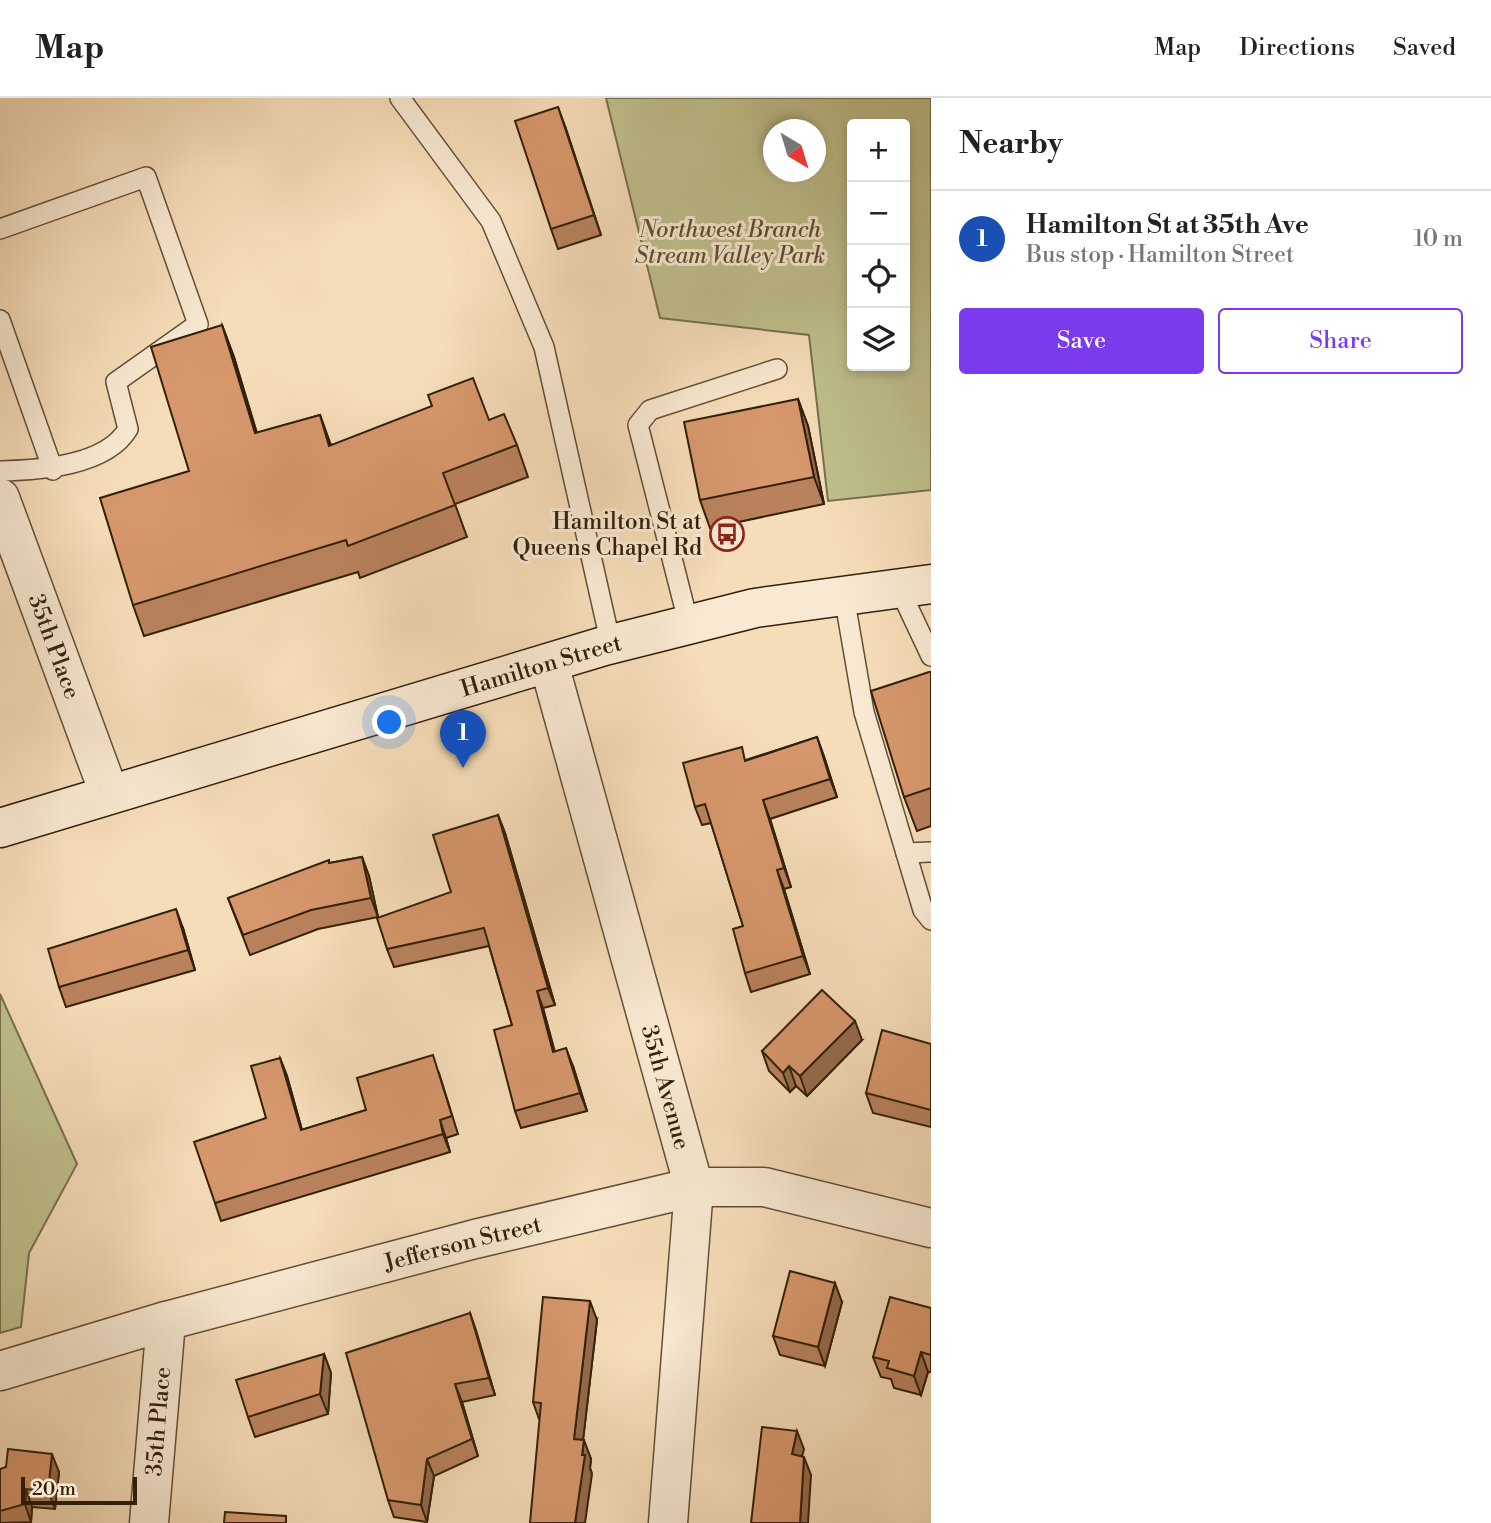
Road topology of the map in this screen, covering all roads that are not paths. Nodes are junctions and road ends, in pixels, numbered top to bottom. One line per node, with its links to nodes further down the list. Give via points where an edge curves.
1 (400, 98): 11 (lane, via 491,221 544,347)
2 (0, 229): 5 (lane, via 146,177 198,324 116,382 128,429 119,444)
3 (0, 320): 5 (lane)
4 (777, 369): 10 (lane, via 650,410 638,425)
5 (54, 470): 6 (lane)
6 (0, 471)
7 (0, 498): 14 (street, 35th Place)
8 (915, 586): 9 (street, Hamilton Street); 12 (lane)
9 (844, 596): 10 (street, Hamilton Street, via 755,608); 17 (lane, via 864,712)
10 (689, 625): 11 (street, Hamilton Street)
11 (611, 645): 13 (street, Hamilton Street)
12 (931, 656)
13 (549, 664): 14 (street, Hamilton Street); 19 (street, 35th Avenue)
14 (109, 793): 15 (street, Hamilton Street)
15 (0, 828)
16 (931, 852): 17 (lane)
17 (906, 853): 18 (lane, via 923,910)
18 (931, 920)
19 (694, 1187): 20 (street, Jefferson Street, via 764,1187); 21 (street, Jefferson Street); 24 (street, 35th Avenue)
20 (931, 1228)
21 (166, 1321): 22 (street, Jefferson Street); 23 (street, 35th Place)
22 (0, 1371)
23 (149, 1523)
24 (668, 1523)

